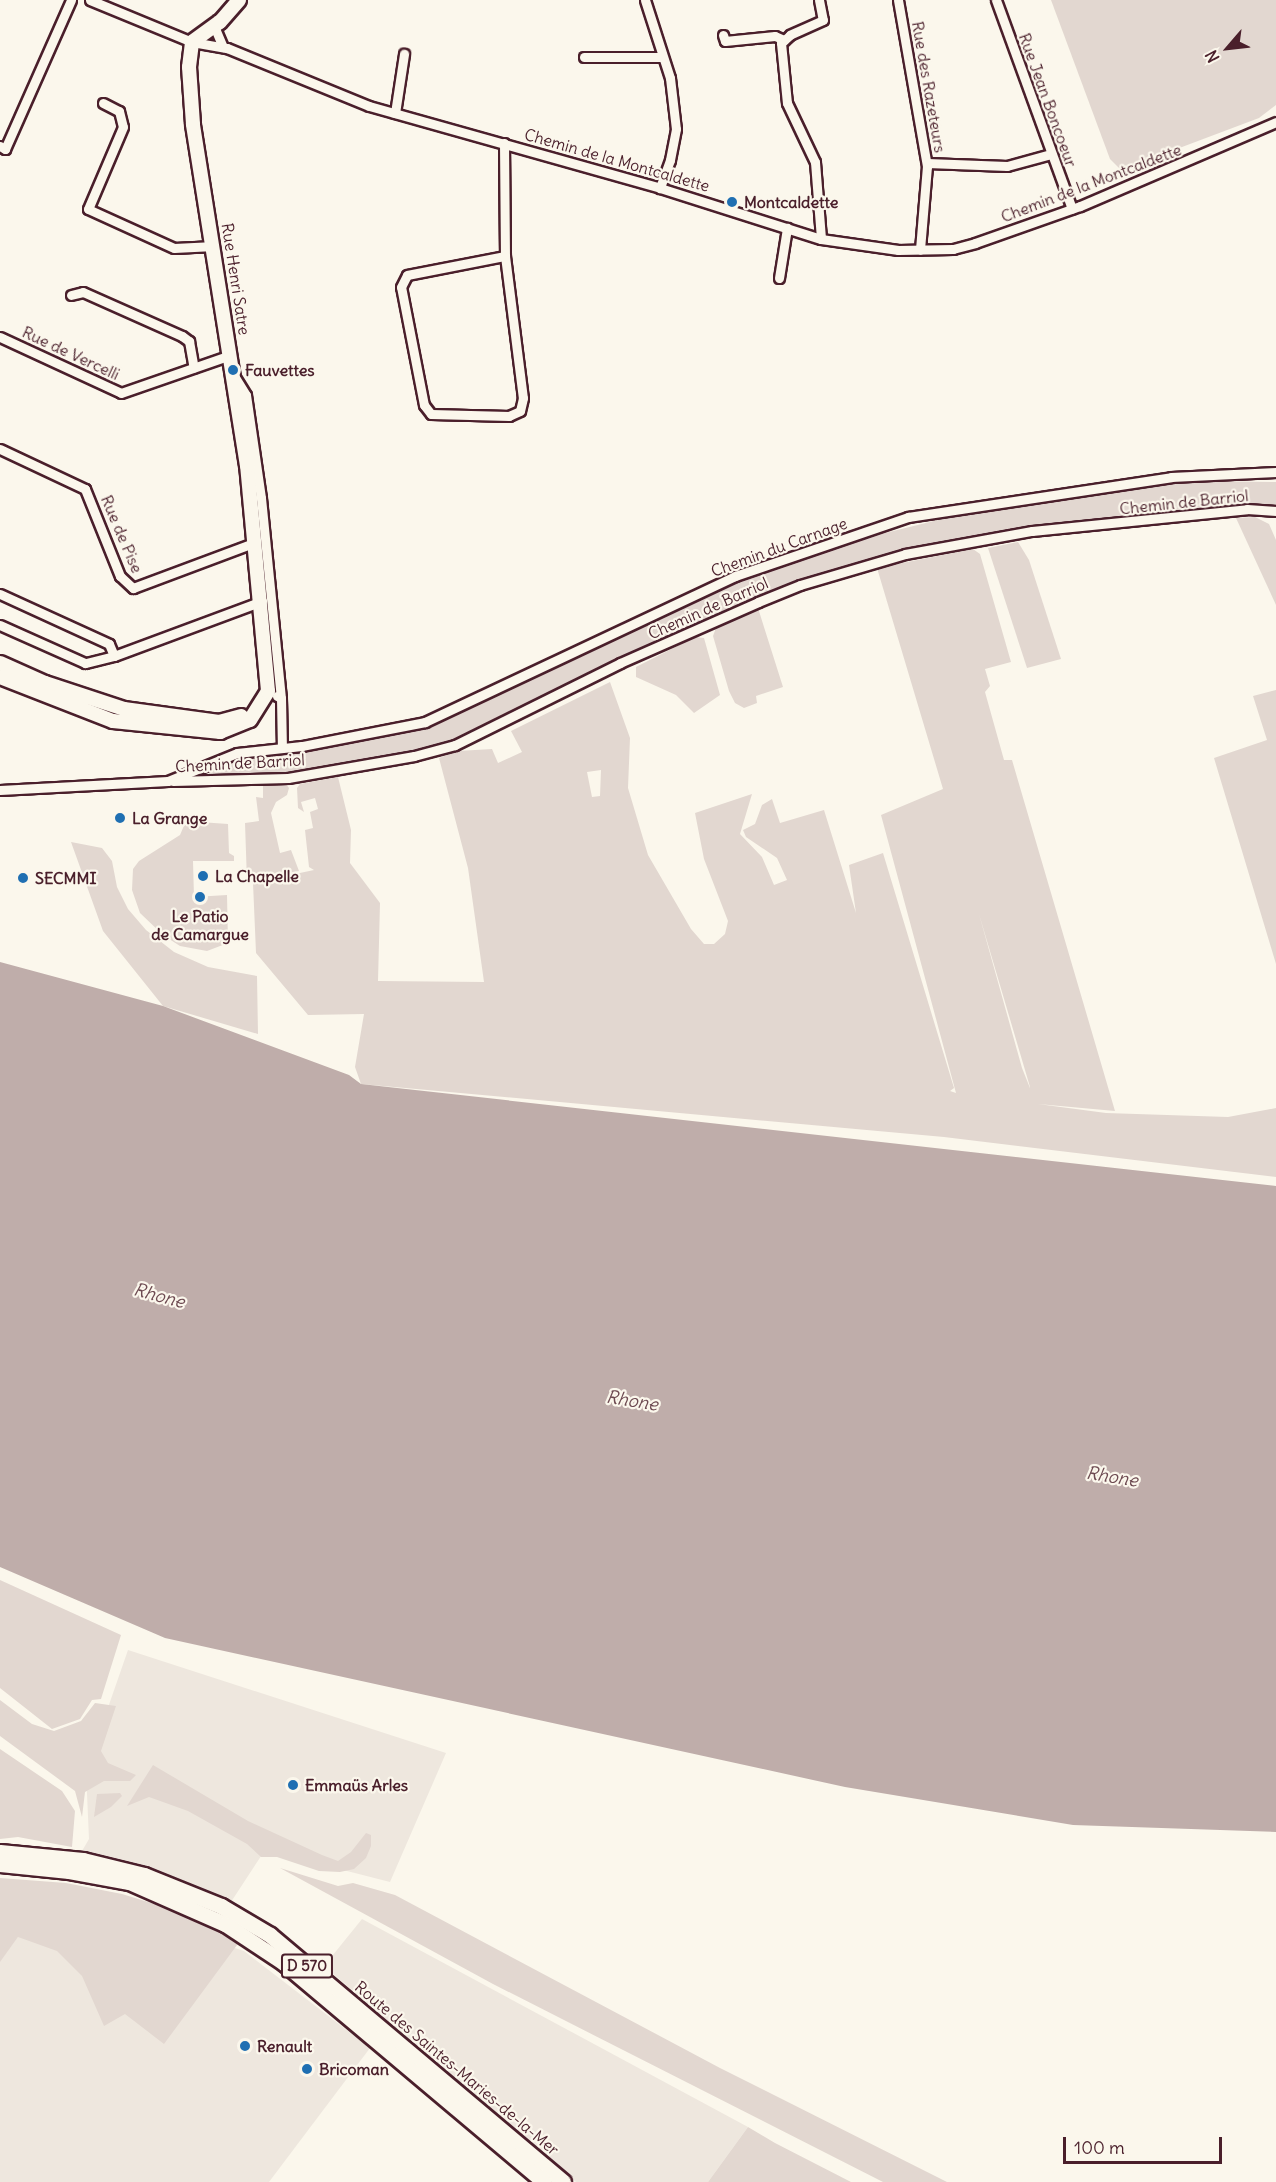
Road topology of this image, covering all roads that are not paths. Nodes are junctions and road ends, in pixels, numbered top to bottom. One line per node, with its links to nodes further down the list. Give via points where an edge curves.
1 (71, 0): 20 (street, via 5,148)
2 (90, 0): 11 (street, Chemin de la Montcaldette)
3 (239, 0): 8 (street)
4 (645, 0): 15 (street)
5 (819, 0): 10 (street, via 824,20)
6 (898, 0): 22 (street, Rue des Razeteurs)
7 (996, 0): 21 (street, Rue Jean Boncoeur)
8 (214, 26): 11 (street); 12 (street)
9 (723, 34): 10 (street, via 725,41 775,36)
10 (784, 40): 26 (street, via 781,43 787,103 815,162)
11 (192, 42): 12 (street, Chemin de la Montcaldette); 27 (street, Rue Henri Satre, via 193,124)
12 (223, 47): 17 (street, Chemin de la Montcaldette, via 325,91)
13 (404, 54): 17 (street)
14 (584, 57): 15 (street)
15 (662, 57): 23 (street, via 670,78 676,129)
16 (103, 103): 27 (street, via 119,111 123,127 88,209 174,248)
17 (395, 113): 19 (street, Chemin de la Montcaldette)
18 (1276, 122): 24 (street, Chemin de la Montcaldette)
19 (504, 143): 23 (street, Chemin de la Montcaldette); 29 (street)
20 (0, 146)
21 (1051, 154): 22 (street, via 1007,166); 24 (street, Rue Jean Boncoeur)
22 (927, 163): 28 (street, Rue des Razeteurs)
23 (660, 188): 25 (street, Chemin de la Montcaldette)
24 (1072, 209): 28 (street, Chemin de la Montcaldette, via 954,249)
25 (787, 228): 26 (street, Chemin de la Montcaldette); 30 (street)
26 (821, 239): 28 (street, Chemin de la Montcaldette)
27 (214, 246): 33 (street, Rue Henri Satre)
28 (920, 250)
29 (505, 256): 29 (street, via 407,275 401,287 424,405 431,414 508,416 520,411 523,398)
30 (779, 278)
31 (71, 295): 34 (street, via 83,292 182,336 189,341)
32 (0, 337): 34 (street, Rue de Vercelli, via 121,393)
33 (231, 355): 34 (street, Rue de Vercelli); 35 (street, Rue Henri Satre)
34 (194, 368)
35 (235, 376): 39 (street, Rue Henri Satre); 47 (street, via 246,395 261,498)
36 (0, 449): 39 (street, Rue de Pise, via 85,489 120,576 133,588)
37 (1276, 472): 48 (street, Chemin du Carnage, via 1171,477 908,517 735,576 425,722)
38 (1276, 511): 50 (street, Chemin de Barriol, via 1247,509 1032,531 905,554 759,601 620,663 455,745 288,778)
39 (256, 542): 41 (street, Rue Henri Satre)
40 (0, 594): 43 (street, via 110,644)
41 (262, 601): 43 (street); 46 (street, Rue Henri Satre)
42 (0, 625): 43 (street, via 85,663)
43 (114, 656)
44 (0, 663): 46 (street, via 124,710 191,720 230,721)
45 (0, 677): 46 (street, via 105,718 183,730 220,732 240,726 256,714)
46 (266, 695): 47 (street)
47 (281, 698): 48 (street)
48 (282, 748): 51 (street, Chemin du Carnage, via 219,758)
49 (209, 774): 50 (street)
50 (198, 781): 51 (street, Chemin de Barriol)
51 (168, 782): 52 (street, Chemin de Barriol)
52 (0, 790)
53 (0, 1852): 56 (main road, Route des Saintes-Maries-de-la-Mer / D 570, via 83,1860 144,1875 227,1910 270,1935)
54 (0, 1864): 55 (main road, Route des Saintes-Maries-de-la-Mer / D 570, via 129,1882 225,1924 284,1963)
55 (544, 2182)
56 (563, 2182)

